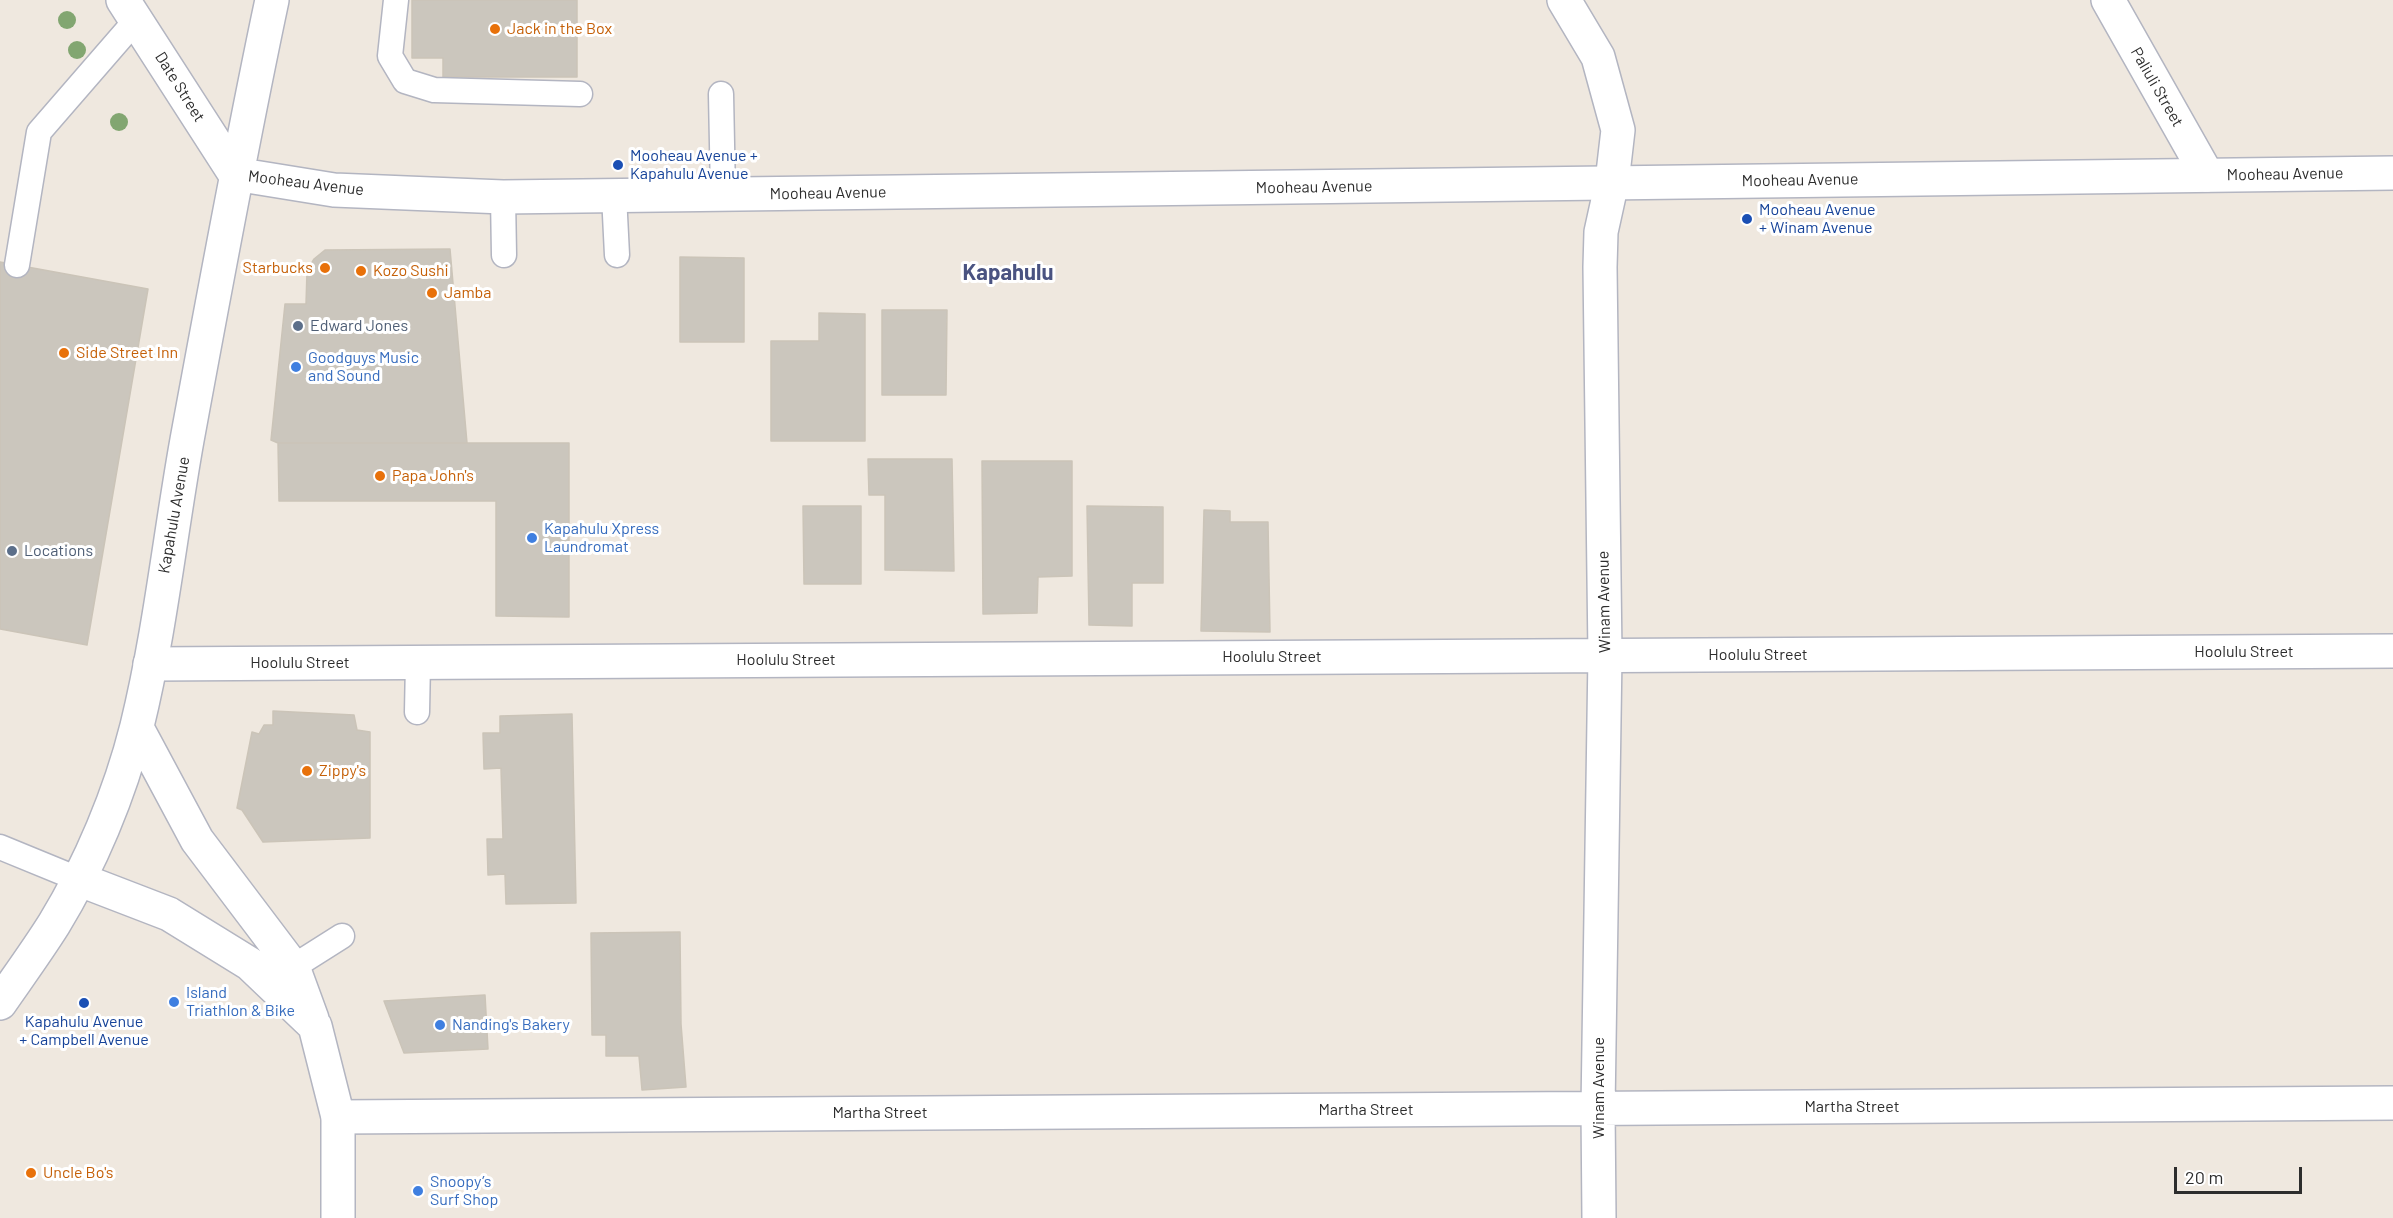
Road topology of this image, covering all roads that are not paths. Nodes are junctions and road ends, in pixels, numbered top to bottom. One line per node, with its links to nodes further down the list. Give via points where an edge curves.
1 (272, 0): 9 (street, Kapahulu Avenue)
2 (396, 0): 6 (lane, via 390,56 405,81 434,90)
3 (1564, 0): 11 (street, Winam Avenue, via 1598,57 1618,129)
4 (2108, 0): 10 (street, Paliuli Street)
5 (130, 9): 9 (street, Date Street); 17 (lane, via 39,132)
6 (580, 94)
7 (721, 94): 12 (lane)
8 (2393, 173): 10 (street, Mooheau Avenue)
9 (236, 174): 14 (street, Mooheau Avenue, via 334,190); 21 (street, Kapahulu Avenue)
10 (2207, 175): 11 (street, Mooheau Avenue)
11 (1612, 183): 12 (street, Mooheau Avenue); 19 (street, Winam Avenue, via 1601,232 1600,267)
12 (723, 194): 13 (street, Mooheau Avenue)
13 (614, 195): 14 (street, Mooheau Avenue); 16 (lane)
14 (503, 197): 15 (lane)
15 (504, 255)
16 (617, 255)
17 (17, 265)
18 (2393, 651): 19 (street, Hoolulu Street)
19 (1605, 655): 20 (street, Hoolulu Street); 31 (street, Winam Avenue)
20 (418, 662): 21 (street, Hoolulu Street); 22 (lane)
21 (150, 664): 23 (street, Kapahulu Avenue)
22 (417, 712)
23 (137, 728): 25 (street, Kapahulu Avenue, via 109,811); 27 (street, via 197,840)
24 (0, 847): 25 (lane)
25 (78, 879): 28 (street, Kapahulu Avenue, via 54,924); 29 (street, via 169,915 250,964)
26 (342, 936): 27 (lane)
27 (293, 967): 29 (street)
28 (0, 1003)
29 (315, 1026): 32 (street)
30 (2393, 1103): 31 (street, Martha Street)
31 (1598, 1108): 32 (street, Martha Street); 34 (street, Winam Avenue)
32 (338, 1117): 33 (street)
33 (338, 1218)
34 (1599, 1218)

